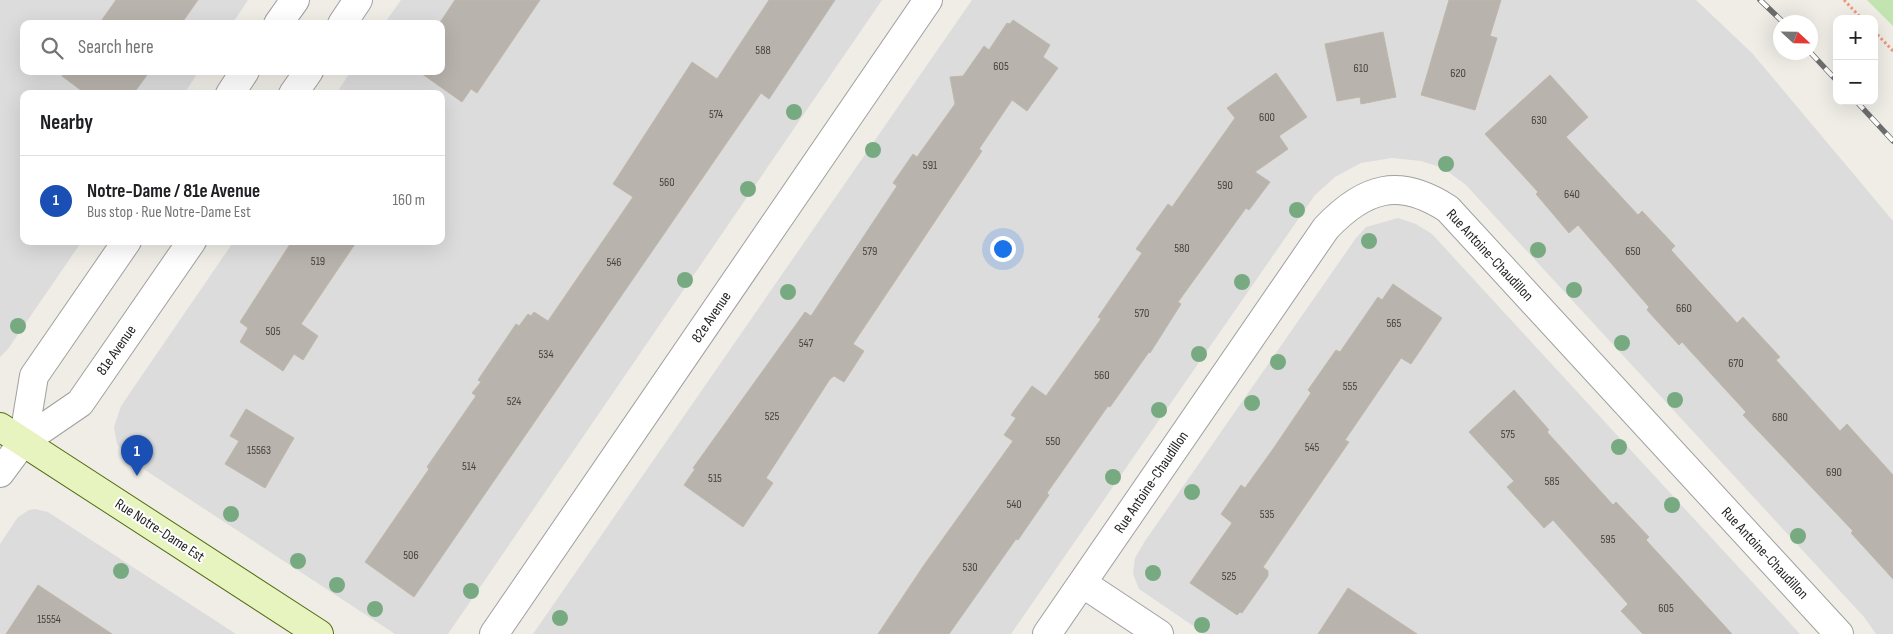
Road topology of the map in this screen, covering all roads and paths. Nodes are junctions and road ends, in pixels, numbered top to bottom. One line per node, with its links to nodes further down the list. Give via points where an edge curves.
1 (294, 0): 6 (street)
2 (358, 0): 7 (street)
3 (928, 0): 21 (street, 82e Avenue)
4 (1844, 0): 5 (path)
5 (1858, 15)
6 (281, 20)
7 (345, 20)
8 (1878, 35): 9 (path)
9 (1893, 51)
10 (242, 75): 12 (street)
11 (306, 75): 13 (street)
12 (233, 90)
13 (296, 90)
14 (124, 245): 17 (street, 81e Avenue, via 34,376)
15 (189, 245): 17 (street, 81e Avenue, via 80,403)
16 (0, 427): 17 (main road, Rue Notre-Dame Est)
17 (24, 442): 18 (street, 81e Avenue); 20 (main road, Rue Notre-Dame Est)
18 (0, 473)
19 (1082, 583): 22 (street, Rue Antoine-Chaudillon); 23 (street); 24 (street, Rue Antoine-Chaudillon, via 1326,228 1344,209 1361,198 1383,191 1406,190 1429,196 1448,209)
20 (319, 634)
21 (494, 634)
22 (1047, 634)
23 (1159, 634)
24 (1840, 634)

